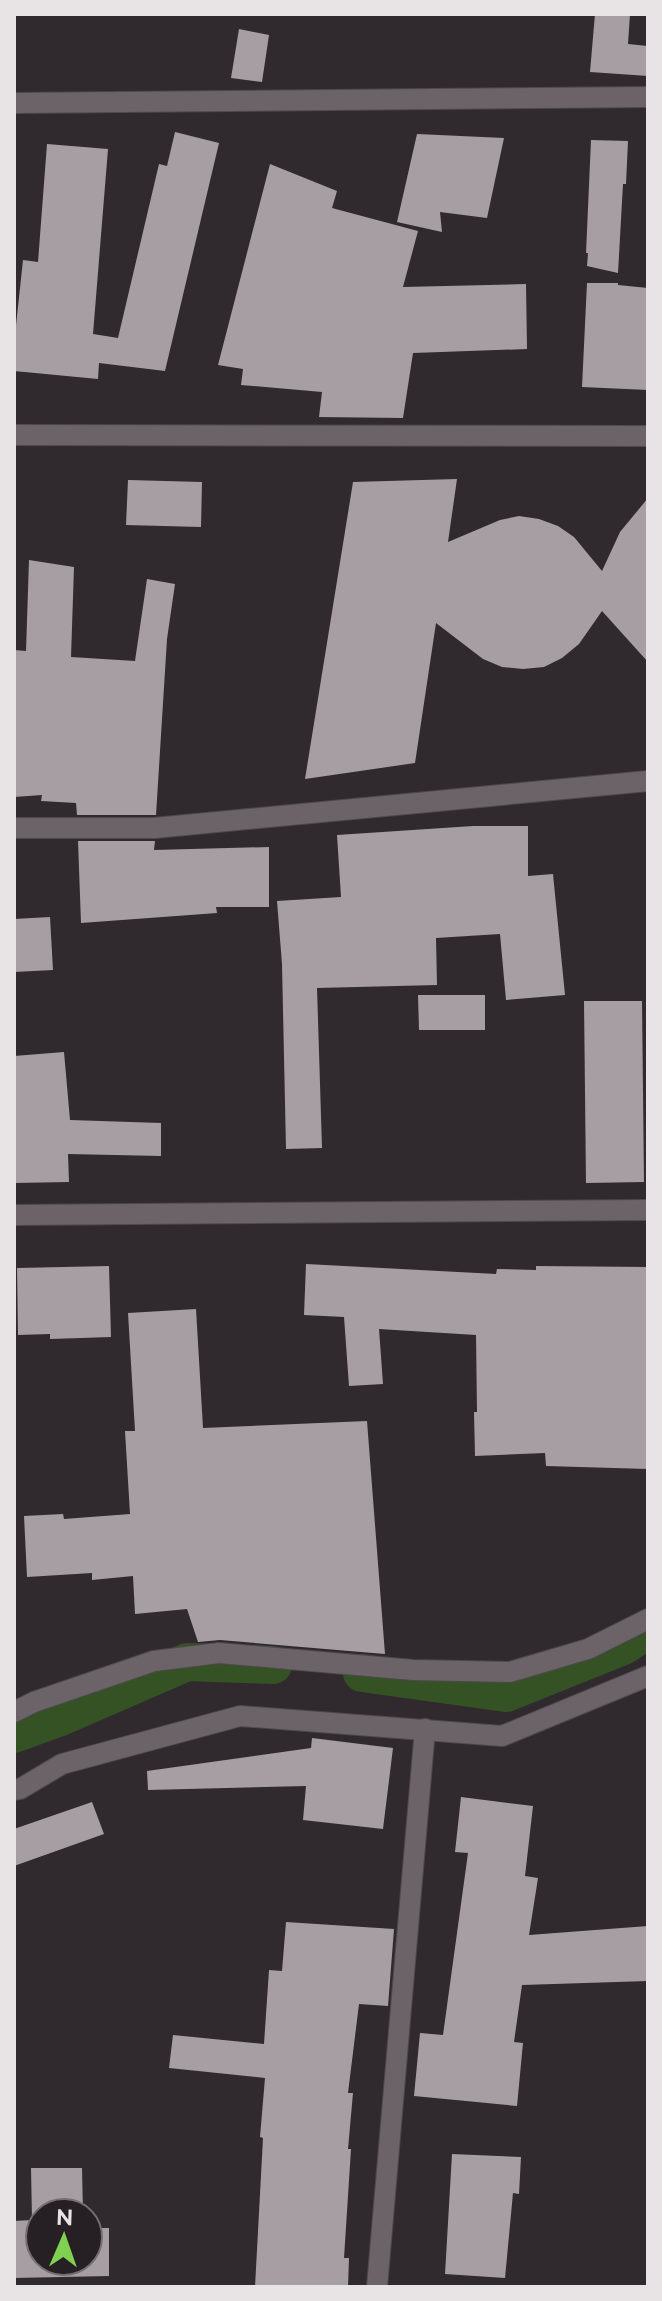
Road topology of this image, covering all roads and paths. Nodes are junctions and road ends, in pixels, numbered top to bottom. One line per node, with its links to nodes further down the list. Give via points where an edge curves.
1 (648, 97): 2 (street)
2 (14, 103)
3 (14, 435): 4 (street)
4 (648, 436)
5 (648, 781): 6 (street, via 154,828)
6 (14, 828)
7 (648, 1210): 8 (street)
8 (14, 1215)
9 (648, 1619): 11 (street, via 588,1649 510,1672 413,1670 219,1653 154,1661)
10 (648, 1676): 12 (street, via 502,1736)
11 (14, 1712)
12 (425, 1729): 13 (street, via 240,1716 62,1764); 14 (street)
13 (14, 1790)
14 (377, 2287)

